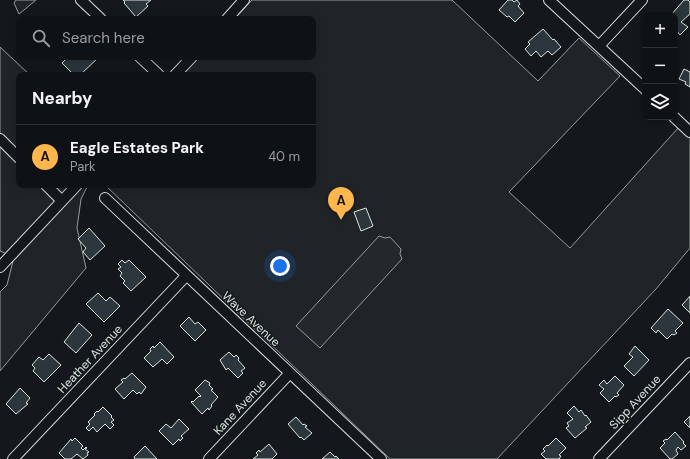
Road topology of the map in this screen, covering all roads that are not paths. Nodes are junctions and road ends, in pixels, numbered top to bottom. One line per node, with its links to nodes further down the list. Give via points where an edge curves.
1 (81, 0): 5 (street)
2 (244, 0): 6 (street)
3 (549, 0): 7 (street)
4 (642, 0): 7 (street)
5 (98, 16)
6 (230, 16)
7 (599, 46): 12 (street)
8 (143, 60): 10 (street)
9 (189, 60): 11 (street)
10 (156, 72)
11 (178, 72)
12 (642, 86)
13 (677, 120): 14 (street)
14 (690, 132)
15 (0, 139): 16 (street)
16 (16, 155)
17 (49, 188): 20 (street)
18 (74, 188): 20 (street)
19 (105, 198): 22 (street, Wave Avenue)
20 (62, 201): 21 (street)
21 (0, 267)
22 (186, 276): 24 (street, Wave Avenue); 25 (street, Heather Avenue)
23 (690, 363): 28 (street, Sipp Avenue)
24 (290, 373): 26 (street, Kane Avenue); 27 (street, Wave Avenue)
25 (13, 459)
26 (209, 459)
27 (381, 459)
28 (599, 459)

